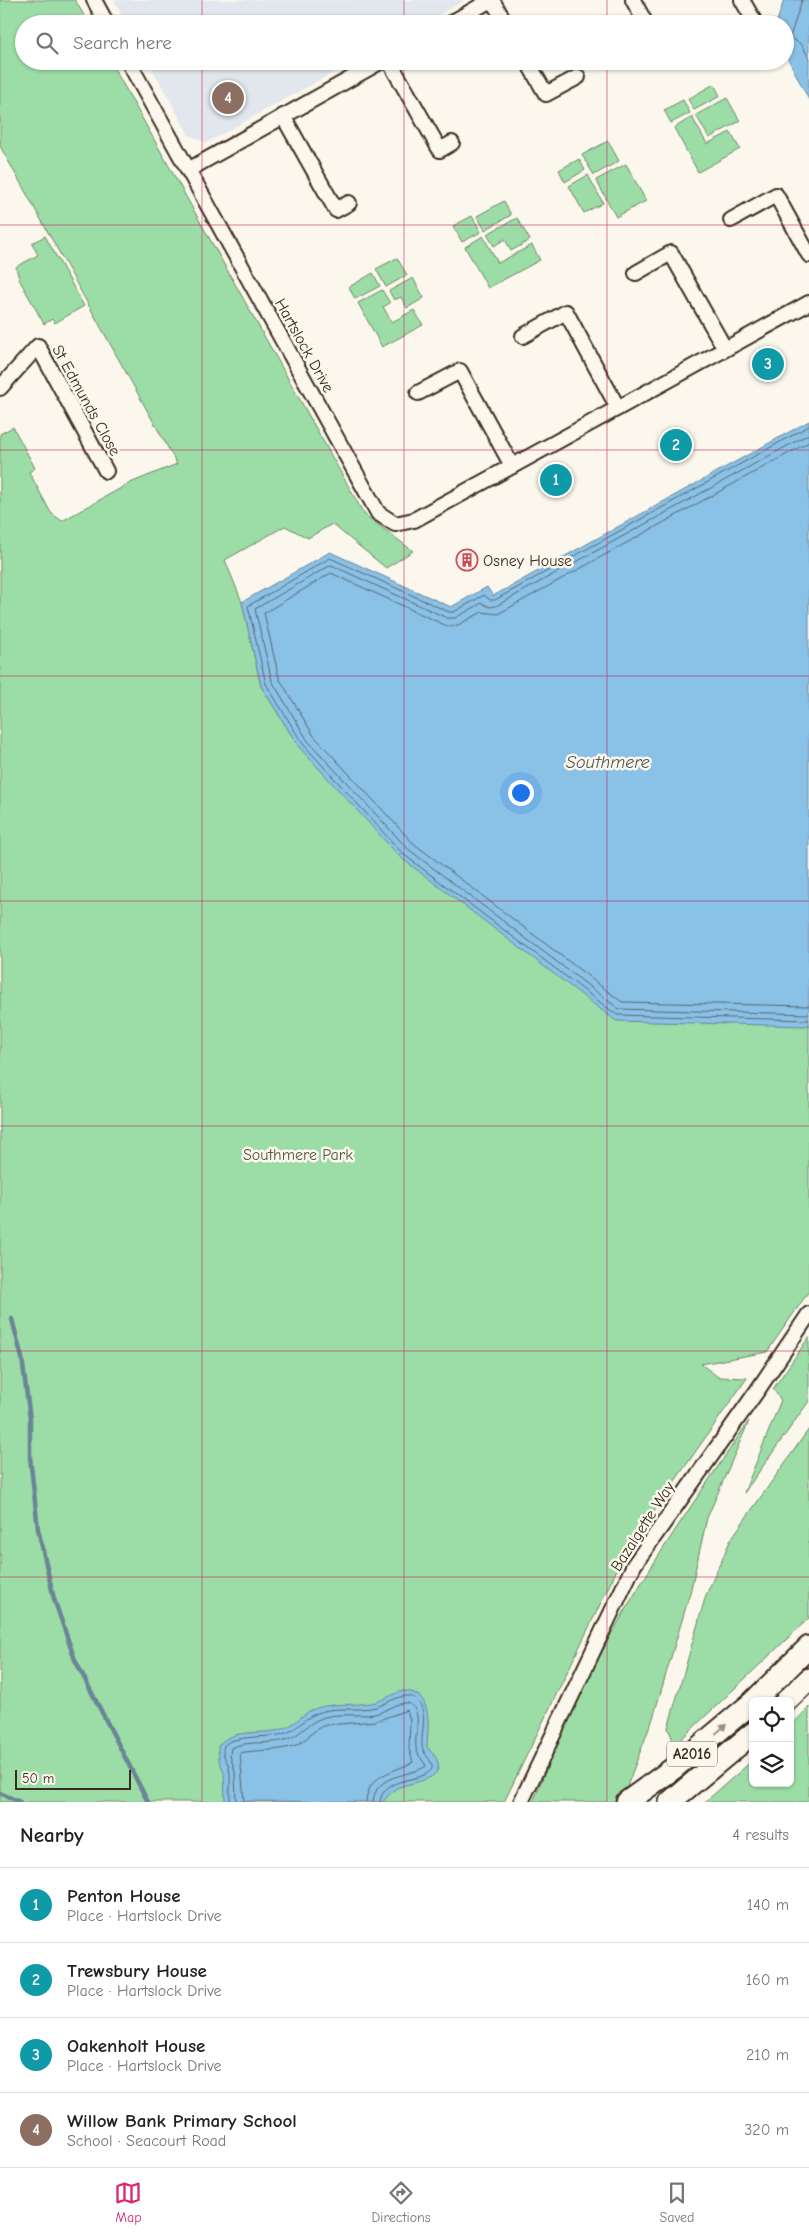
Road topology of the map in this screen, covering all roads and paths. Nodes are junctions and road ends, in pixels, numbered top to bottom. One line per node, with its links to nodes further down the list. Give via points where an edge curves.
1 (94, 0): 5 (street)
2 (492, 0): 6 (street); 7 (street)
3 (633, 0): 8 (street)
4 (742, 0): 9 (street)
5 (102, 15)
6 (465, 15)
7 (501, 15)
8 (641, 15)
9 (751, 15)
10 (133, 70): 17 (street, Hartslock Drive)
11 (366, 70): 15 (street)
12 (394, 70): 16 (street, via 440,150)
13 (532, 70): 14 (street, via 546,94)
14 (578, 77)
15 (283, 116): 17 (street); 18 (street, via 336,210)
16 (452, 143)
17 (188, 170): 28 (street, Hartslock Drive, via 378,513 395,524 414,520)
18 (349, 203)
19 (731, 220): 20 (street, via 776,195)
20 (809, 255)
21 (636, 272): 24 (street, via 671,253)
22 (809, 303): 24 (street, Hartslock Drive)
23 (523, 336): 27 (street, via 566,312)
24 (725, 349): 27 (street, Hartslock Drive)
25 (0, 388): 29 (street, St Edmunds Close, via 38,346)
26 (418, 393): 28 (street, via 460,371)
27 (618, 408): 28 (street, Hartslock Drive)
28 (512, 466)
29 (106, 471)
30 (809, 1314): 37 (street, Bazalgette Way, via 634,1565)
31 (809, 1647): 33 (main road, A2016)
32 (809, 1678): 34 (main road)
33 (758, 1697)
34 (790, 1697)
35 (749, 1704): 38 (main road, A2016, one-way to 35, via 682,1762)
36 (748, 1737): 39 (main road, A2016)
37 (521, 1802)
38 (627, 1802)
39 (670, 1802)

